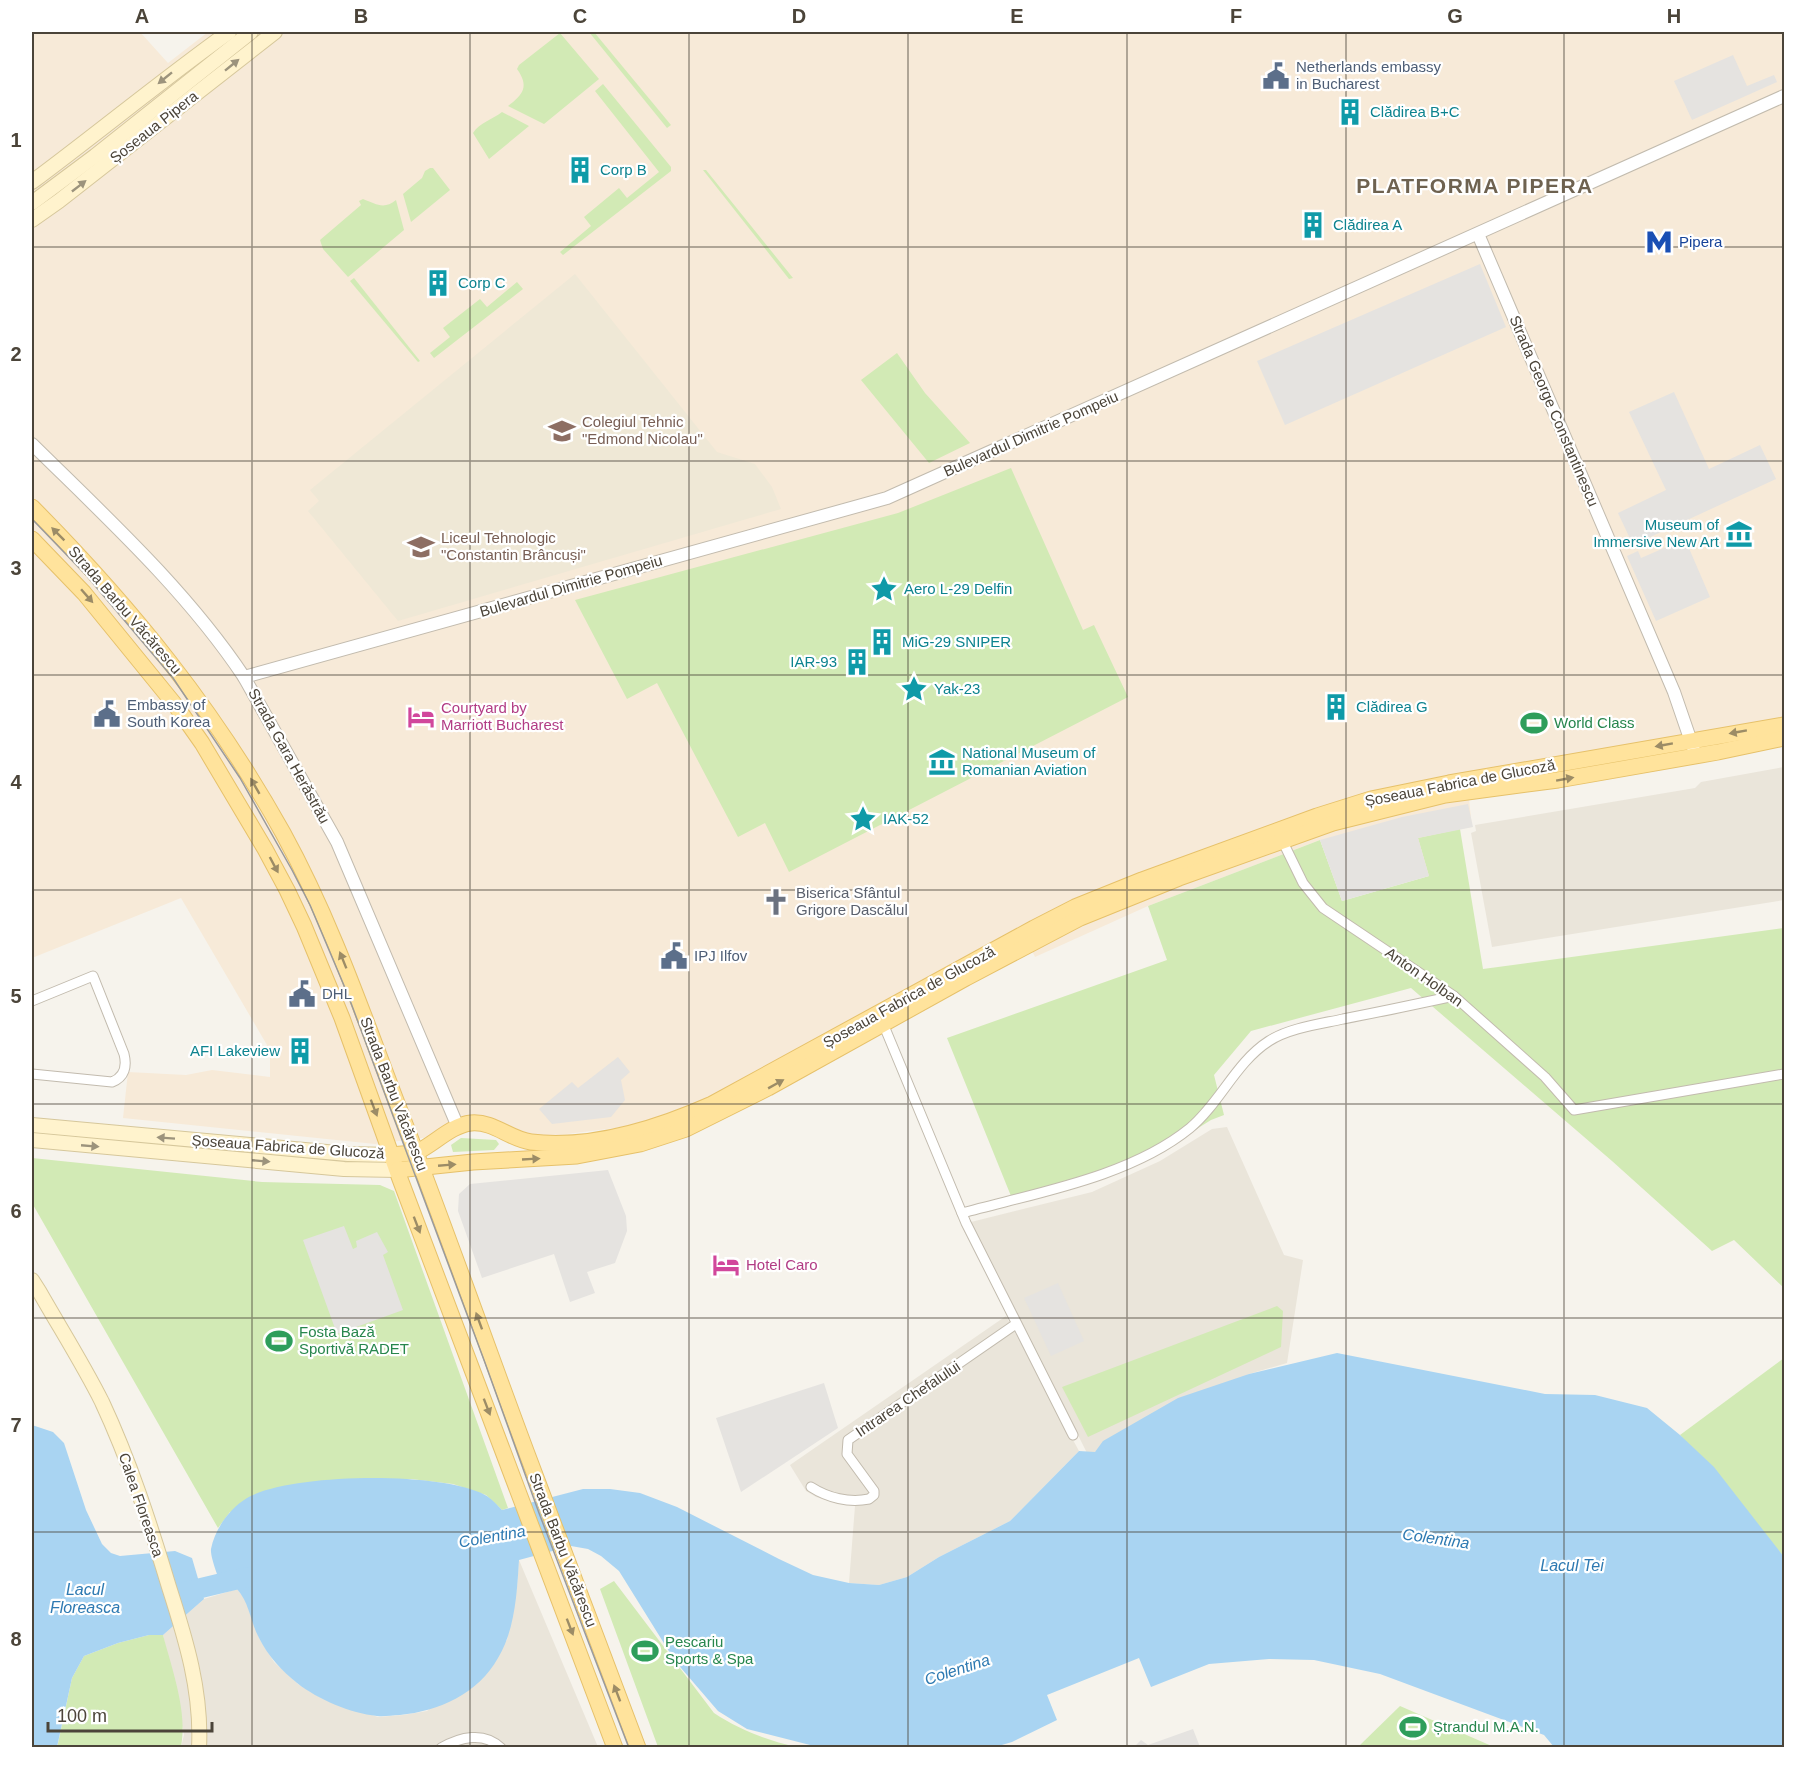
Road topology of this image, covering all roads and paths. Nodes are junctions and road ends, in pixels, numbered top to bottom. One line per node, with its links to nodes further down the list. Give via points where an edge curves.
1 (229, 32): 5 (main road, Șoseaua Pipera, one-way to 5)
2 (275, 32): 7 (main road, Șoseaua Pipera, one-way to 2)
3 (249, 35): 6 (main road)
4 (1785, 96): 8 (street, Bulevardul Dimitrie Pompeiu)
5 (32, 182)
6 (32, 203)
7 (32, 220)
8 (1478, 234): 12 (street, Bulevardul Dimitrie Pompeiu, via 887,498); 15 (street, Strada George Constantinescu, via 1674,692)
9 (32, 444): 12 (street, Strada Gara Herăstrău, via 191,608)
10 (32, 507): 27 (main road, Strada Barbu Văcărescu, one-way to 10, via 326,919 283,833 198,697 105,584)
11 (32, 539): 28 (main road, Strada Barbu Văcărescu, one-way to 28, via 84,593 163,688 202,743 259,839 287,890 330,987)
12 (244, 677): 24 (street, Strada Gara Herăstrău, via 342,851)
13 (1785, 724): 15 (main road, Șoseaua Fabrica de Glucoză, one-way to 15)
14 (1785, 738): 16 (main road, Șoseaua Fabrica de Glucoză)
15 (1691, 741): 16 (street, Strada George Constantinescu); 20 (main road, Șoseaua Fabrica de Glucoză, one-way to 20, via 1449,783 1346,806 1075,908)
16 (1696, 756): 17 (main road, Șoseaua Fabrica de Glucoză, one-way to 16, via 1435,797)
17 (1282, 840): 18 (street, Anton Holban, via 1303,883 1323,908); 20 (main road, Șoseaua Fabrica de Glucoză, via 1094,912)
18 (1454, 996): 22 (street, Anton Holban, via 1545,1077 1574,1110); 32 (street, via 1302,1028 1269,1041 1189,1129 1146,1155 1094,1178)
19 (32, 1000): 21 (street, via 93,976 125,1065 121,1077 112,1082)
20 (881, 1019): 25 (main road, Șoseaua Fabrica de Glucoză, via 712,1104 663,1124 623,1135 575,1141 527,1141); 29 (main road, Șoseaua Fabrica de Glucoză, one-way to 20, via 577,1156 668,1135 716,1115); 32 (street)
21 (32, 1074)
22 (1785, 1074)
23 (32, 1125): 28 (main road, Șoseaua Fabrica de Glucoză, one-way to 23)
24 (458, 1127): 25 (main road, Șoseaua Fabrica de Glucoză, via 489,1124); 27 (main road, Șoseaua Fabrica de Glucoză)
25 (505, 1131): 29 (main road, via 505,1151)
26 (32, 1140): 31 (main road, Șoseaua Fabrica de Glucoză, one-way to 31, via 344,1169)
27 (416, 1152): 28 (main road, Șoseaua Fabrica de Glucoză); 30 (main road, Strada Barbu Văcărescu)
28 (392, 1155): 31 (main road, Strada Barbu Văcărescu)
29 (473, 1162): 30 (main road, Șoseaua Fabrica de Glucoză, one-way to 29)
30 (422, 1167): 31 (main road, Șoseaua Fabrica de Glucoză); 41 (main road, Strada Barbu Văcărescu, one-way to 30)
31 (397, 1170): 40 (main road, Strada Barbu Văcărescu, one-way to 40)
32 (962, 1213): 34 (street)
33 (34, 1289): 37 (main road, Calea Floreasca, via 105,1409 135,1483 179,1618 195,1682)
34 (1016, 1324): 35 (street); 36 (street, Intrarea Chefalului, via 848,1440 847,1454 874,1491 873,1497 863,1501 835,1498)
35 (1073, 1436)
36 (811, 1487)
37 (199, 1748)
38 (441, 1748): 39 (street, via 474,1737 489,1739)
39 (501, 1748)
40 (615, 1748)
41 (638, 1748)

